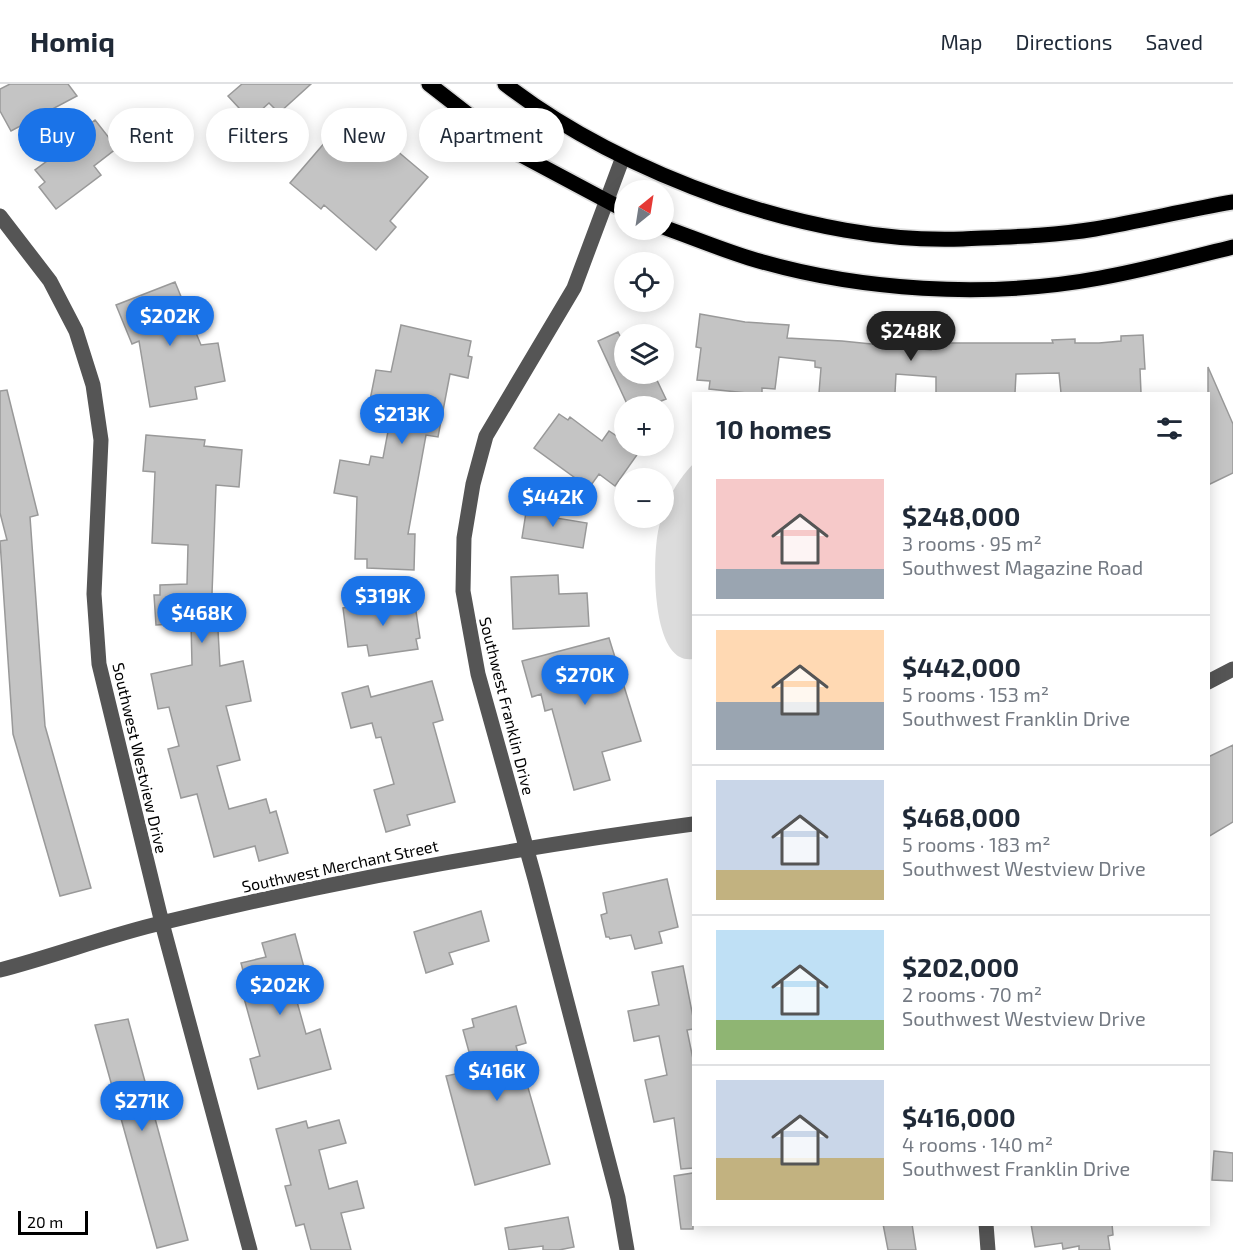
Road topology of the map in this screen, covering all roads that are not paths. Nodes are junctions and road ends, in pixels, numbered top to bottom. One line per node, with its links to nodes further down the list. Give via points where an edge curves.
1 (429, 84): 4 (main road, via 519,154)
2 (506, 84): 3 (main road, via 529,102)
3 (623, 157): 4 (street, Southwest Franklin Drive); 5 (main road, via 711,194 764,211 827,226 902,237 961,239 1093,229)
4 (607, 202): 6 (main road); 13 (street, Southwest Franklin Drive, via 574,288 486,436 464,538 462,591 478,674)
5 (1233, 202)
6 (614, 205)
7 (0, 216): 14 (street, Southwest Westview Drive, via 50,281 76,332 93,385 100,440 94,594 99,664)
8 (674, 231): 9 (main road, via 749,258 812,274 938,289 998,289 1098,279)
9 (1233, 247)
10 (1233, 669): 11 (street)
11 (1210, 681)
12 (692, 824): 13 (street, Southwest Merchant Street)
13 (525, 848): 14 (street, Southwest Merchant Street, via 346,881); 18 (street, Southwest Franklin Drive, via 618,1198)
14 (162, 923): 15 (street, Southwest Merchant Street); 17 (street, Southwest Westview Drive)
15 (0, 970)
16 (986, 1226): 19 (street)
17 (250, 1250)
18 (627, 1250)
19 (988, 1250)

